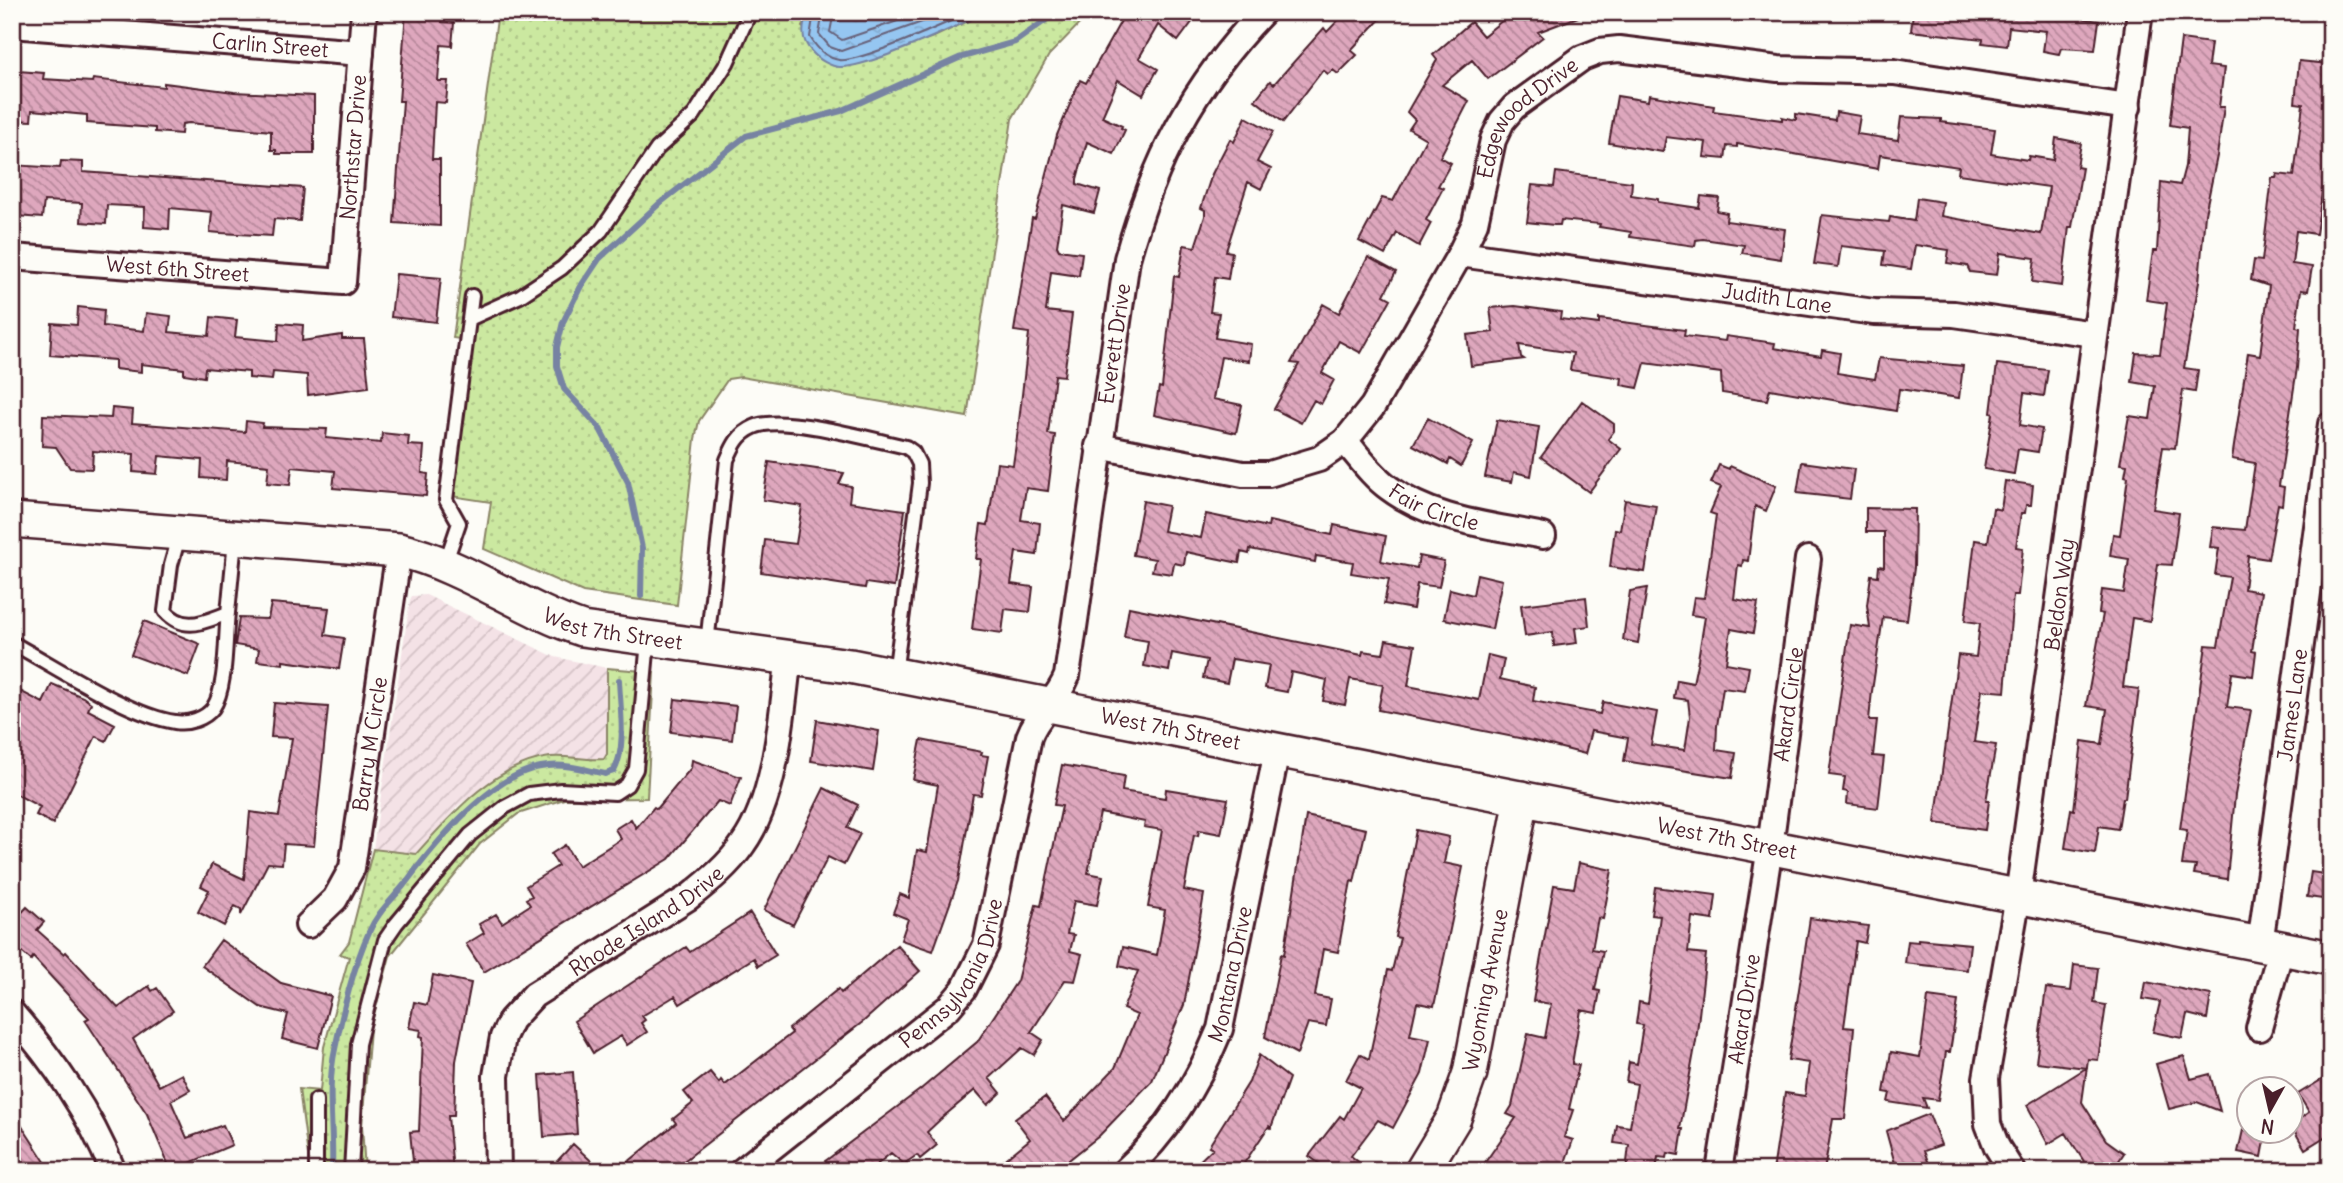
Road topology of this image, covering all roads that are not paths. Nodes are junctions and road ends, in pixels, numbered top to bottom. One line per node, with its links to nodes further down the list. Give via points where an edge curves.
1 (364, 12): 6 (street, Northstar Drive)
2 (750, 12): 12 (lane, via 727,63 694,115 657,149 601,231 562,268 531,289)
3 (1263, 12): 16 (street, Everett Drive, via 1207,78 1182,117 1140,209 1127,259)
4 (2140, 12): 7 (street, Beldon Way)
5 (12, 25): 6 (street, Carlin Street)
6 (361, 53): 10 (street, Northstar Drive)
7 (2128, 107): 8 (street, Edgewood Drive, via 1884,71 1778,68 1619,49 1600,51 1514,107 1502,121 1493,140 1475,223); 13 (street, Beldon Way)
8 (1460, 254): 13 (street, Judith Lane, via 1874,312 1954,314); 15 (street, Edgewood Drive, via 1373,406)
9 (12, 257): 10 (street, West 6th Street)
10 (343, 282)
11 (472, 296): 12 (lane)
12 (469, 319): 23 (lane, via 446,500 459,523)
13 (2094, 334): 34 (street, Beldon Way)
14 (2331, 424): 36 (street, James Lane)
15 (1345, 441): 16 (street, Edgewood Drive, via 1319,459 1269,474 1243,474); 19 (street, Fair Circle, via 1387,487 1410,502 1437,514)
16 (1098, 446): 30 (street, Everett Drive, via 1067,677)
17 (12, 520): 18 (main road, West 7th Street)
18 (180, 533): 20 (main road, West 7th Street); 24 (lane, via 165,611 184,625)
19 (1543, 536)
20 (236, 537): 21 (main road, West 7th Street); 24 (lane)
21 (399, 550): 23 (main road, West 7th Street); 35 (street, Barry M Circle, via 352,868 335,899)
22 (1808, 559): 33 (street, Akard Circle)
23 (445, 564): 25 (main road, West 7th Street, via 555,620 582,629)
24 (228, 613): 26 (lane, via 213,708 198,720 177,723 141,712)
25 (648, 637): 27 (main road, West 7th Street); 43 (lane, via 636,769 627,785 615,793 561,790 529,794 505,807 470,835 385,940 358,1044)
26 (12, 643)
27 (707, 645): 28 (main road, West 7th Street); 29 (lane, via 727,460 733,445 755,426 808,427 906,447 919,464)
28 (789, 655): 29 (main road, West 7th Street); 44 (street, Rhode Island Drive, via 764,800 745,842 689,897 534,995 511,1020 496,1076)
29 (895, 674): 30 (main road, West 7th Street)
30 (1049, 705): 31 (main road, West 7th Street); 45 (street, Pennsylvania Drive, via 1029,737 986,946 964,989 949,1007)
31 (1277, 751): 32 (main road, West 7th Street); 46 (street, Montana Drive, via 1220,1029 1179,1110)
32 (1522, 799): 33 (main road, West 7th Street); 47 (main road, Wyoming Avenue, via 1469,1073 1454,1118)
33 (1770, 847): 34 (main road, West 7th Street); 48 (street, Akard Drive)
34 (2018, 896): 36 (main road, West 7th Street); 49 (street, Beldon Way, via 1985,1099 1988,1125)
35 (308, 925)
36 (2270, 946): 37 (main road, West 7th Street); 39 (street, James Lane)
37 (2331, 958)
38 (12, 1013): 41 (street, via 66,1080)
39 (2259, 1028)
40 (316, 1100): 42 (lane)
41 (113, 1171)
42 (316, 1171)
43 (351, 1171)
44 (498, 1171)
45 (742, 1171)
46 (1125, 1171)
47 (1422, 1171)
48 (1719, 1171)
49 (2012, 1171)

